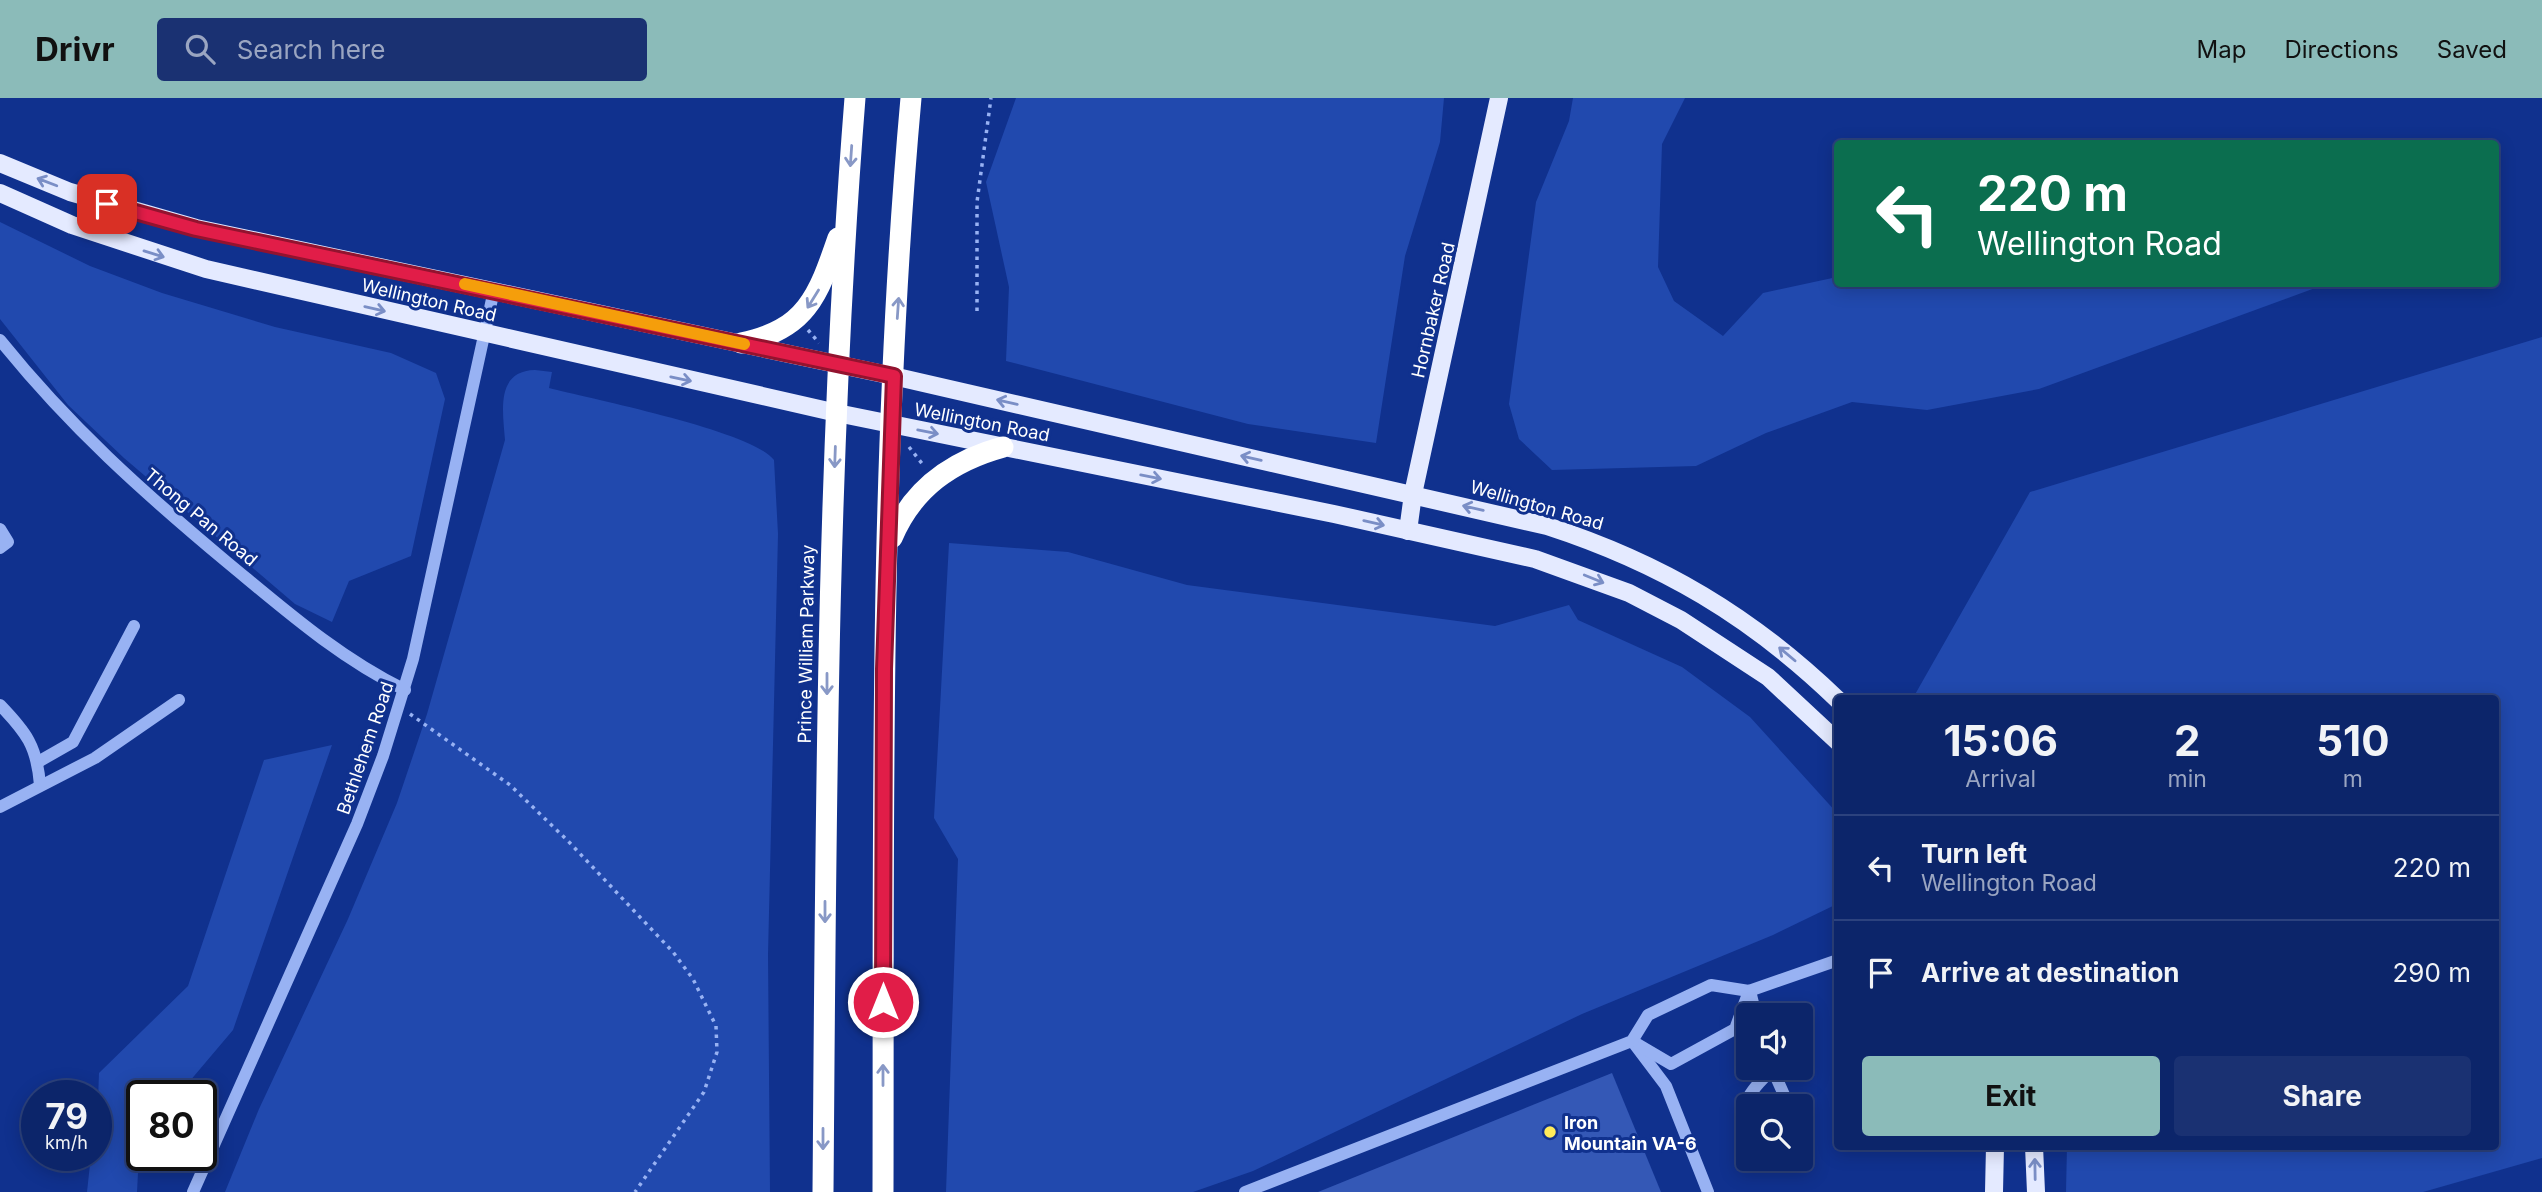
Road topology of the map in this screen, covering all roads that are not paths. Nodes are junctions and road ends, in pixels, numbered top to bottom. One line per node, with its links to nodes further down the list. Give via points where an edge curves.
1 (855, 98): 6 (highway, Prince William Parkway, one-way to 6)
2 (911, 98): 12 (highway, one-way to 2)
3 (1499, 98): 16 (main road, Hornbaker Road)
4 (0, 163): 7 (main road, Wellington Road, one-way to 4, via 196,229 70,192)
5 (0, 193): 8 (main road, Wellington Road, one-way to 8, via 72,225 206,270)
6 (846, 213): 10 (highway, one-way to 10, via 813,302 783,330); 11 (highway, Prince William Parkway)
7 (494, 290): 8 (street, Bethlehem Road); 10 (main road, Wellington Road)
8 (484, 334): 13 (main road, Wellington Road, one-way to 13); 22 (street, Bethlehem Road)
9 (0, 340): 22 (street, Thong Pan Road, via 54,405 130,480 335,650)
10 (741, 343): 11 (main road, Wellington Road)
11 (839, 365): 12 (main road, Wellington Road); 13 (highway, Prince William Parkway)
12 (894, 376): 14 (highway); 16 (main road, Wellington Road, one-way to 12)
13 (837, 413): 14 (main road, Wellington Road); 39 (highway, Prince William Parkway, one-way to 39, via 827,647)
14 (892, 425): 15 (main road, Wellington Road, one-way to 15); 20 (highway)
15 (1003, 447): 18 (main road, Wellington Road, one-way to 18); 20 (highway, via 956,464 935,479 902,517)
16 (1413, 494): 18 (main road, Hornbaker Road); 23 (main road, Wellington Road, one-way to 16, via 1754,626 1664,573 1547,526)
17 (0, 529): 19 (street, via 8,542)
18 (1408, 531): 26 (main road, Wellington Road, one-way to 26, via 1535,559 1629,593 1741,657)
19 (0, 548)
20 (888, 550): 40 (highway, one-way to 20)
21 (134, 626): 27 (street, via 73,742)
22 (405, 690): 38 (street, Bethlehem Road, via 357,824)
23 (1834, 696)
24 (179, 700): 28 (street, via 95,758)
25 (0, 705): 27 (street, via 27,734)
26 (1834, 738)
27 (38, 762): 28 (street)
28 (40, 785): 29 (street)
29 (0, 807)
30 (1834, 962): 31 (street)
31 (1749, 991): 32 (street); 33 (street, via 1711,985 1648,1015); 33 (street, via 1735,1029 1671,1064)
32 (1752, 1003)
33 (1632, 1041): 41 (street); 42 (street, via 1666,1086)
34 (1760, 1080): 35 (street)
35 (1750, 1094)
36 (1995, 1150): 43 (main road)
37 (2034, 1150): 44 (main road, one-way to 37)
38 (193, 1192)
39 (823, 1192)
40 (883, 1192)
41 (1245, 1192)
42 (1708, 1192)
43 (1994, 1192)
44 (2036, 1192)

